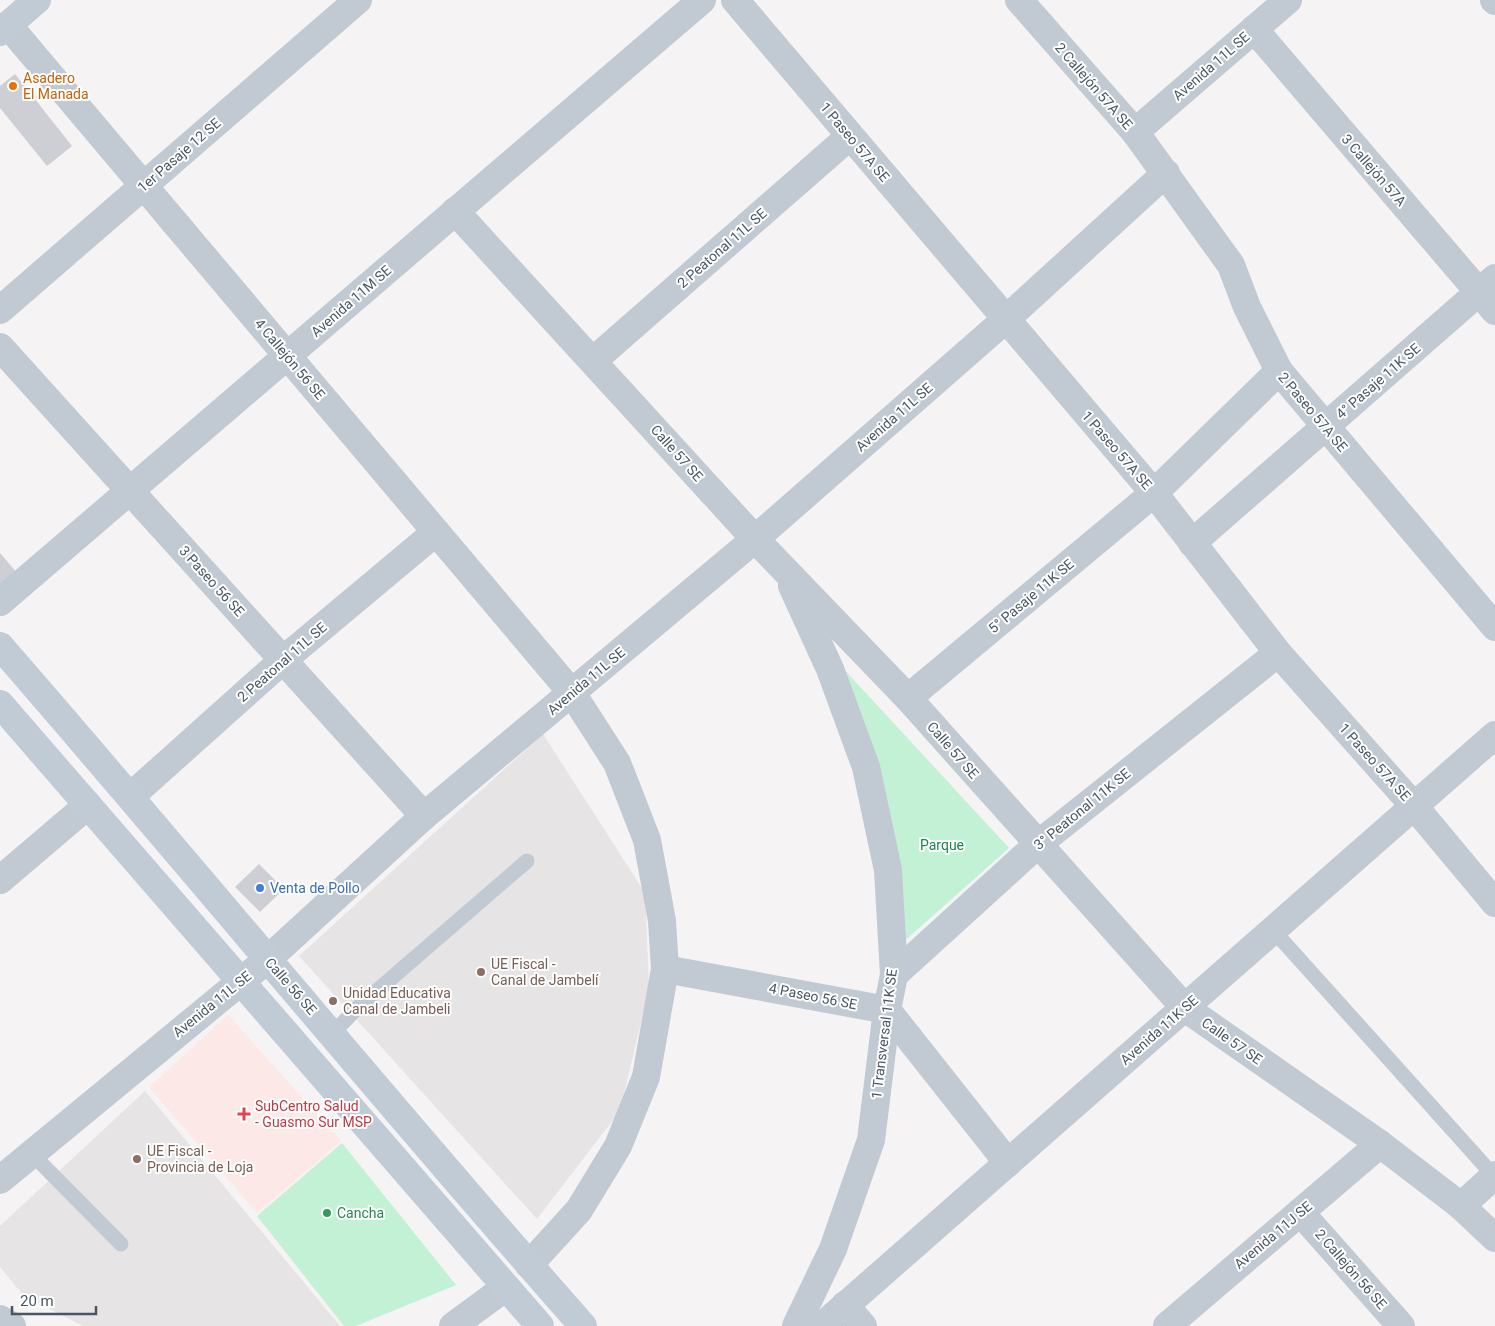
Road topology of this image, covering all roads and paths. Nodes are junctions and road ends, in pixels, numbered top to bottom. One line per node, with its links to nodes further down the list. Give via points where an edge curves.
1 (37, 0): 7 (main road)
2 (358, 0): 12 (street, 1er Pasaje 12 SE)
3 (702, 0): 13 (street, Avenida 11M SE)
4 (735, 0): 10 (street, 1 Paseo 57A SE)
5 (1288, 0): 8 (street, Avenida 11L SE)
6 (1029, 3): 9 (street, 2 Callejón 57A SE)
7 (4, 29): 12 (street, 4 Callejón 56 SE)
8 (1254, 29): 9 (street, Avenida 11L SE); 14 (street, 3 Callejón 57A)
9 (1135, 132): 11 (street, 2 Callejón 57A SE)
10 (850, 136): 16 (street, 1 Paseo 57A SE); 19 (street, 2 Peatonal 11L SE)
11 (1166, 173): 16 (street, Avenida 11L SE); 20 (street, 2 Paseo 57A SE, via 1231,265 1247,308)
12 (144, 186): 15 (street, 1er Pasaje 12 SE); 18 (street, 4 Callejón 56 SE)
13 (455, 211): 18 (street, Avenida 11M SE); 19 (street, Calle 57 SE)
14 (1490, 293): 21 (street, 4° Pasaje 11K SE)
15 (0, 310)
16 (1005, 320): 23 (street, 1 Paseo 57A SE); 25 (street, Avenida 11L SE)
17 (0, 347): 22 (street, 3 Paseo 56 SE)
18 (287, 356): 22 (street, Avenida 11M SE); 24 (street, 4 Callejón 56 SE)
19 (594, 360): 25 (street, Calle 57 SE)
20 (1279, 372): 21 (street, 2 Paseo 57A SE); 23 (street, 5° Pasaje 11K SE)
21 (1325, 426): 26 (street, 4° Pasaje 11K SE); 29 (street, 2 Paseo 57A SE)
22 (130, 490): 28 (street, Avenida 11M SE); 32 (street, 3 Paseo 56 SE)
23 (1154, 493): 26 (street, 1 Paseo 57A SE); 34 (street, 5° Pasaje 11K SE)
24 (436, 532): 32 (street, 2 Peatonal 11L SE); 33 (street, 4 Callejón 56 SE)
25 (755, 538): 27 (street, Calle 57 SE); 33 (street, Avenida 11L SE)
26 (1192, 543): 31 (street, 1 Paseo 57A SE)
27 (782, 566): 34 (street, Calle 57 SE); 48 (street, 1 Transversal 11K SE, via 830,669 866,767 888,870)
28 (0, 602)
29 (1495, 628)
30 (0, 646): 37 (main road, Calle 56 SE)
31 (1278, 653): 39 (street, 1 Paseo 57A SE); 41 (street, 3° Peatonal 11K SE)
32 (283, 660): 37 (street, 2 Peatonal 11L SE); 40 (street, 3 Paseo 56 SE)
33 (572, 693): 40 (street, Avenida 11L SE); 47 (street, 4 Callejón 56 SE, via 617,763 647,840 662,921)
34 (908, 698): 41 (street, Calle 57 SE)
35 (0, 704): 38 (main road)
36 (1495, 735): 39 (street, Avenida 11K SE)
37 (131, 796): 46 (main road, Calle 56 SE)
38 (88, 804): 43 (street); 49 (main road)
39 (1414, 806): 44 (street, 1 Paseo 57A SE); 45 (street, Avenida 11K SE)
40 (424, 816): 46 (street, Avenida 11L SE)
41 (1037, 845): 48 (street, 3° Peatonal 11K SE); 50 (street, Calle 57 SE)
42 (527, 861): 52 (lane, via 357,1008)
43 (0, 880)
44 (1495, 903)
45 (1273, 930): 50 (street, Avenida 11K SE); 56 (lane)
46 (268, 959): 49 (street, Avenida 11L SE); 52 (main road, Calle 56 SE)
47 (665, 969): 51 (street, 4 Paseo 56 SE); 62 (street, 4 Callejón 56 SE, via 646,1077 618,1146 579,1210)
48 (894, 975): 51 (street, 1 Transversal 11K SE)
49 (240, 981): 54 (street, Avenida 11L SE); 63 (main road)
50 (1184, 1008): 53 (street, Calle 57 SE); 55 (street, Avenida 11K SE)
51 (887, 1010): 55 (street); 70 (street, 1 Transversal 11K SE, via 871,1140 833,1249)
52 (333, 1034): 62 (main road, Calle 56 SE)
53 (1380, 1144): 58 (street, Calle 57 SE); 59 (street, Avenida 11J SE)
54 (32, 1154): 57 (street, Avenida 11L SE); 61 (lane)
55 (1008, 1163): 64 (street, Avenida 11K SE)
56 (1495, 1176): 58 (street)
57 (0, 1180)
58 (1461, 1206): 60 (street, Calle 57 SE)
59 (1300, 1212): 73 (street, Avenida 11J SE); 74 (street, 2 Callejón 56 SE)
60 (1495, 1238)
61 (121, 1244)
62 (530, 1265): 69 (main road, Calle 56 SE)
63 (506, 1287): 67 (street); 68 (main road)
64 (846, 1306): 71 (street, Avenida 11K SE); 72 (street)
65 (0, 1319): 66 (street)
66 (12, 1326)
67 (453, 1326)
68 (540, 1326)
69 (583, 1326)
70 (796, 1326)
71 (822, 1326)
72 (863, 1326)
73 (1166, 1326)
74 (1401, 1326)

